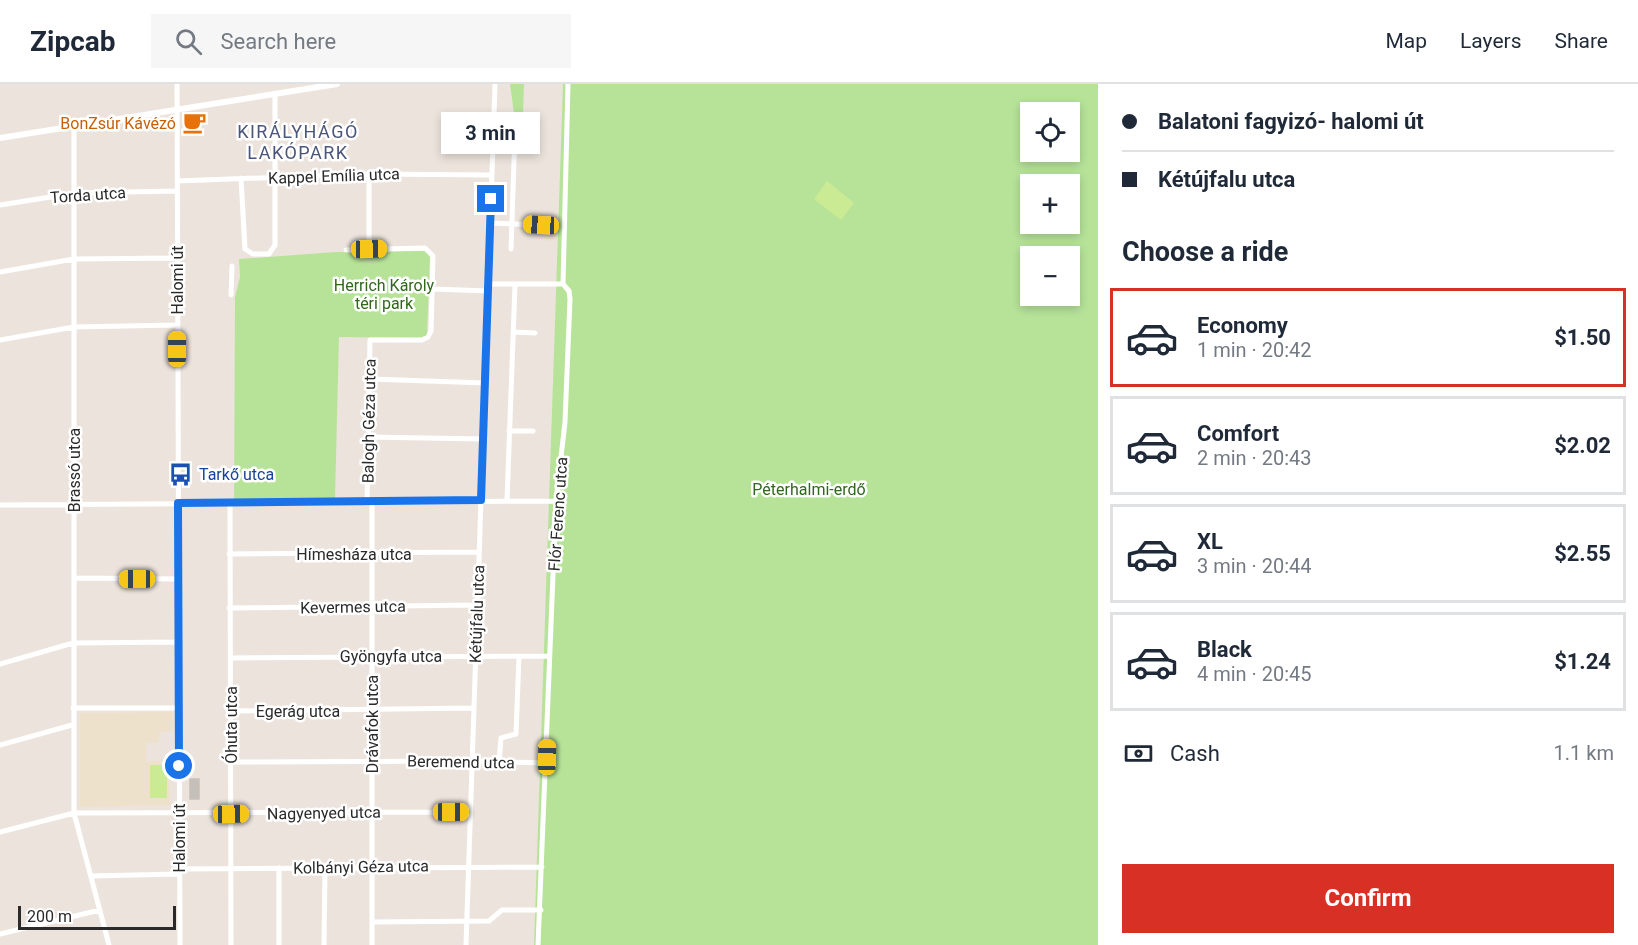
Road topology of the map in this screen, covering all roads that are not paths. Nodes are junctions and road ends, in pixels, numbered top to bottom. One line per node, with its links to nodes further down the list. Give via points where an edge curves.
1 (177, 84): 6 (street, Halomi út)
2 (337, 84): 5 (street)
3 (495, 84): 7 (street, Kétújfalu utca)
4 (568, 84): 29 (street, Flór Ferenc utca)
5 (275, 94): 6 (street); 13 (street)
6 (177, 110): 8 (street); 14 (street, Halomi út)
7 (494, 123): 11 (street, Kétújfalu utca); 19 (street, via 509,124 514,132)
8 (74, 126): 9 (street); 16 (street, Brassó utca)
9 (0, 138)
10 (369, 174): 11 (street, Kappel Emília utca); 13 (street, Kappel Emília utca); 21 (street)
11 (492, 175): 18 (street, Kétújfalu utca)
12 (241, 178): 13 (street, Kappel Emília utca); 13 (street, via 246,249 253,254 270,254 275,245); 14 (street, Kappel Emília utca)
13 (276, 179)
14 (177, 181): 15 (street, Halomi út)
15 (177, 191): 16 (street, Torda utca); 24 (street, Halomi út)
16 (76, 193): 17 (street, Torda utca); 25 (street, Brassó utca)
17 (0, 205)
18 (490, 223): 19 (street); 28 (street, Kétújfalu utca)
19 (512, 224): 20 (street); 22 (street)
20 (541, 225)
21 (369, 249): 23 (street); 31 (street, via 429,250 433,256)
22 (511, 249)
23 (346, 250)
24 (177, 258): 25 (street); 34 (street, Halomi út)
25 (74, 259): 27 (street); 35 (street, Brassó utca)
26 (232, 266): 33 (street)
27 (0, 272)
28 (488, 284): 30 (street); 32 (street, Kétújfalu utca)
29 (563, 284): 30 (street); 47 (street, Flór Ferenc utca, via 570,299 565,422)
30 (515, 285): 36 (street)
31 (432, 289): 32 (street); 39 (street, Balogh Géza utca, via 428,337 370,339)
32 (488, 291): 40 (street, Kétújfalu utca)
33 (231, 295)
34 (177, 325): 35 (street); 48 (street, Halomi út)
35 (74, 327): 38 (street); 50 (street, Brassó utca)
36 (513, 332): 37 (street); 41 (street)
37 (535, 333)
38 (0, 340)
39 (370, 379): 40 (street); 43 (street, Balogh Géza utca)
40 (485, 383): 44 (street, Kétújfalu utca)
41 (509, 430): 42 (street); 46 (street)
42 (533, 431)
43 (369, 437): 44 (street); 49 (street, Balogh Géza utca)
44 (483, 439): 45 (street, Kétújfalu utca)
45 (481, 500): 46 (street); 49 (street); 53 (street, Kétújfalu utca)
46 (507, 501): 47 (street)
47 (556, 501): 66 (street, Flór Ferenc utca)
48 (178, 503): 50 (street); 51 (street); 57 (street, Halomi út)
49 (370, 503): 51 (street); 55 (street, Drávafok utca)
50 (73, 504): 52 (street); 56 (street, Brassó utca)
51 (230, 504): 54 (street, Óhuta utca)
52 (0, 505)
53 (479, 552): 55 (street, Hímesháza utca); 58 (street, Kétújfalu utca)
54 (229, 554): 55 (street, Hímesháza utca); 60 (street, Óhuta utca)
55 (371, 555): 59 (street, Drávafok utca)
56 (75, 578): 57 (street); 62 (street, Brassó utca)
57 (179, 579): 61 (street, Halomi út)
58 (477, 605): 59 (street, Kevermes utca); 64 (street, Kétújfalu utca)
59 (370, 607): 60 (street, Kevermes utca); 63 (street, Drávafok utca)
60 (230, 608): 67 (street, Óhuta utca)
61 (179, 642): 62 (street); 70 (street, Halomi út)
62 (73, 643): 68 (street); 69 (street, Brassó utca)
63 (372, 656): 64 (street, Gyöngyfa utca); 67 (street, Gyöngyfa utca); 72 (street, Drávafok utca)
64 (476, 656): 65 (street, Gyöngyfa utca); 71 (street, Kétújfalu utca)
65 (519, 656): 66 (street, Gyöngyfa utca); 79 (street, via 516,734 501,738)
66 (550, 656): 80 (street, Flór Ferenc utca)
67 (231, 658): 73 (street, Óhuta utca)
68 (0, 664)
69 (73, 708): 70 (street); 74 (street, Brassó utca)
70 (179, 708): 84 (street, Halomi út)
71 (474, 708): 72 (street, Egerág utca); 77 (street, Kétújfalu utca)
72 (372, 710): 73 (street, Egerág utca); 76 (street, Drávafok utca)
73 (231, 711): 78 (street, Óhuta utca)
74 (72, 725): 75 (street); 83 (street, Brassó utca)
75 (0, 745)
76 (372, 761): 77 (street, Beremend utca); 78 (street, Beremend utca); 81 (street, Drávafok utca)
77 (472, 761): 79 (street, Beremend utca); 82 (street, Kétújfalu utca)
78 (231, 762): 85 (street, Óhuta utca)
79 (499, 762): 80 (street, Beremend utca)
80 (547, 763): 90 (street, Flór Ferenc utca)
81 (373, 812): 82 (street, Nagyenyed utca); 85 (street, Nagyenyed utca); 89 (street, Drávafok utca)
82 (470, 812): 87 (street, Kétújfalu utca)
83 (74, 813): 84 (street, Nagyenyed utca); 86 (street, Nagyenyed utca); 94 (street, Brassó utca)
84 (179, 813): 85 (street, Nagyenyed utca); 93 (street, Halomi út)
85 (231, 814): 88 (street, Óhuta utca)
86 (0, 832)
87 (468, 866): 89 (street, Kolbányi Géza utca); 90 (street, Kolbányi Géza utca); 97 (street, Kétújfalu utca)
88 (230, 867): 91 (street, Kolbányi Géza utca); 93 (street, Kolbányi Géza utca); 102 (street, Óhuta utca)
89 (373, 867): 92 (street, Kolbányi Géza utca); 98 (street, Drávafok utca)
90 (542, 867): 96 (street, Flór Ferenc utca)
91 (279, 868): 92 (street, Kolbányi Géza utca); 103 (street)
92 (325, 868): 104 (street)
93 (180, 872): 94 (street, Kolbányi Géza utca); 101 (street, Halomi út)
94 (91, 876): 95 (street, Brassó utca)
95 (100, 910): 99 (street); 100 (street, Brassó utca)
96 (541, 910): 97 (street, via 502,910 491,920); 107 (street, Flór Ferenc utca)
97 (467, 921): 98 (street); 106 (street, Kétújfalu utca)
98 (373, 922): 105 (street, Drávafok utca)
99 (0, 934)
100 (109, 945)
101 (180, 945)
102 (231, 945)
103 (279, 945)
104 (324, 945)
105 (372, 945)
106 (466, 945)
107 (538, 945)

